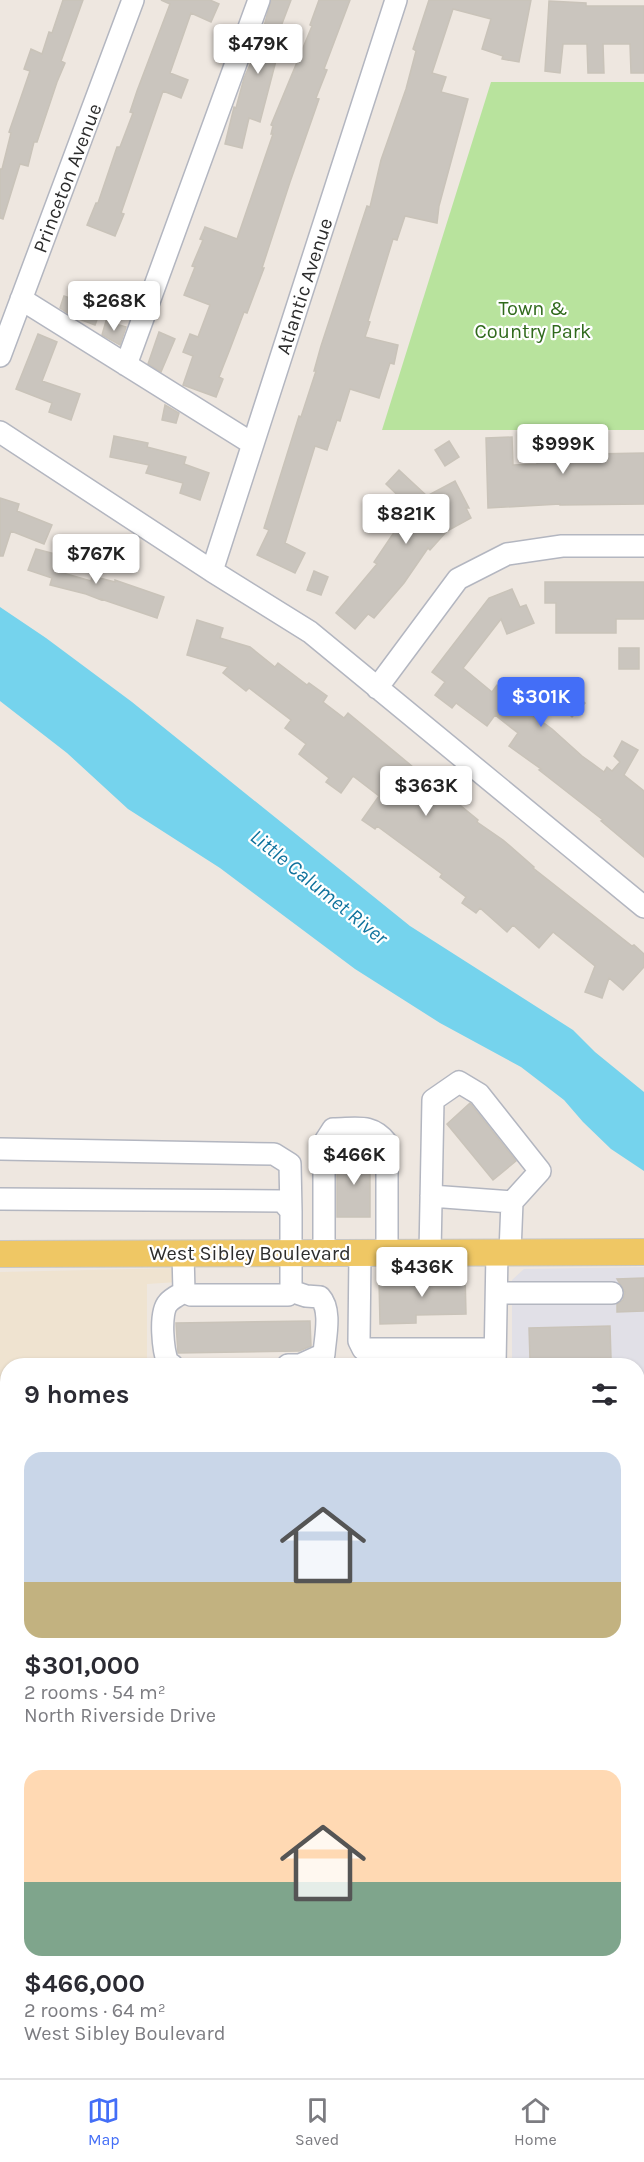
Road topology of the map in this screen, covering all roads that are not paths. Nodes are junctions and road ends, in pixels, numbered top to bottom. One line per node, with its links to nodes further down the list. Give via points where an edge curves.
1 (133, 0): 4 (street, Princeton Avenue)
2 (259, 0): 6 (street)
3 (396, 0): 8 (street, Atlantic Avenue)
4 (21, 299): 5 (street, Princeton Avenue); 6 (street)
5 (0, 356)
6 (126, 365): 8 (street)
7 (0, 432): 10 (street)
8 (253, 444): 10 (street, Atlantic Avenue)
9 (644, 546): 11 (street, via 562,546 507,554 458,579)
10 (212, 571): 11 (street, via 310,632)
11 (377, 688): 12 (street)
12 (644, 907)
13 (0, 1149): 15 (street, via 274,1154 290,1164)
14 (324, 1173): 15 (street); 19 (street); 27 (street, via 324,1143 333,1129 372,1129 380,1133 387,1143)
15 (290, 1174): 20 (street)
16 (431, 1196): 18 (street); 18 (street, via 433,1100 459,1082 479,1095 540,1171); 28 (street)
17 (0, 1199): 20 (street, via 282,1201)
18 (512, 1202): 21 (street)
19 (324, 1205): 20 (street); 25 (street)
20 (291, 1208): 24 (street)
21 (504, 1252): 22 (main road, West Sibley Boulevard); 28 (main road, West Sibley Boulevard); 31 (street)
22 (643, 1252)
23 (183, 1253): 24 (main road, West Sibley Boulevard); 29 (main road, West Sibley Boulevard); 33 (street)
24 (291, 1253): 25 (main road, West Sibley Boulevard); 30 (street)
25 (324, 1253): 26 (main road, West Sibley Boulevard)
26 (360, 1253): 27 (main road, West Sibley Boulevard); 34 (street, via 359,1341 363,1348)
27 (387, 1253): 28 (main road, West Sibley Boulevard)
28 (430, 1253)
29 (0, 1254)
30 (291, 1291): 33 (street, via 288,1295); 36 (street, via 323,1301 324,1354)
31 (497, 1293): 32 (street); 34 (street)
32 (612, 1293)
33 (176, 1297): 35 (street, via 164,1311)
34 (495, 1357)
35 (166, 1358)
36 (315, 1358)

